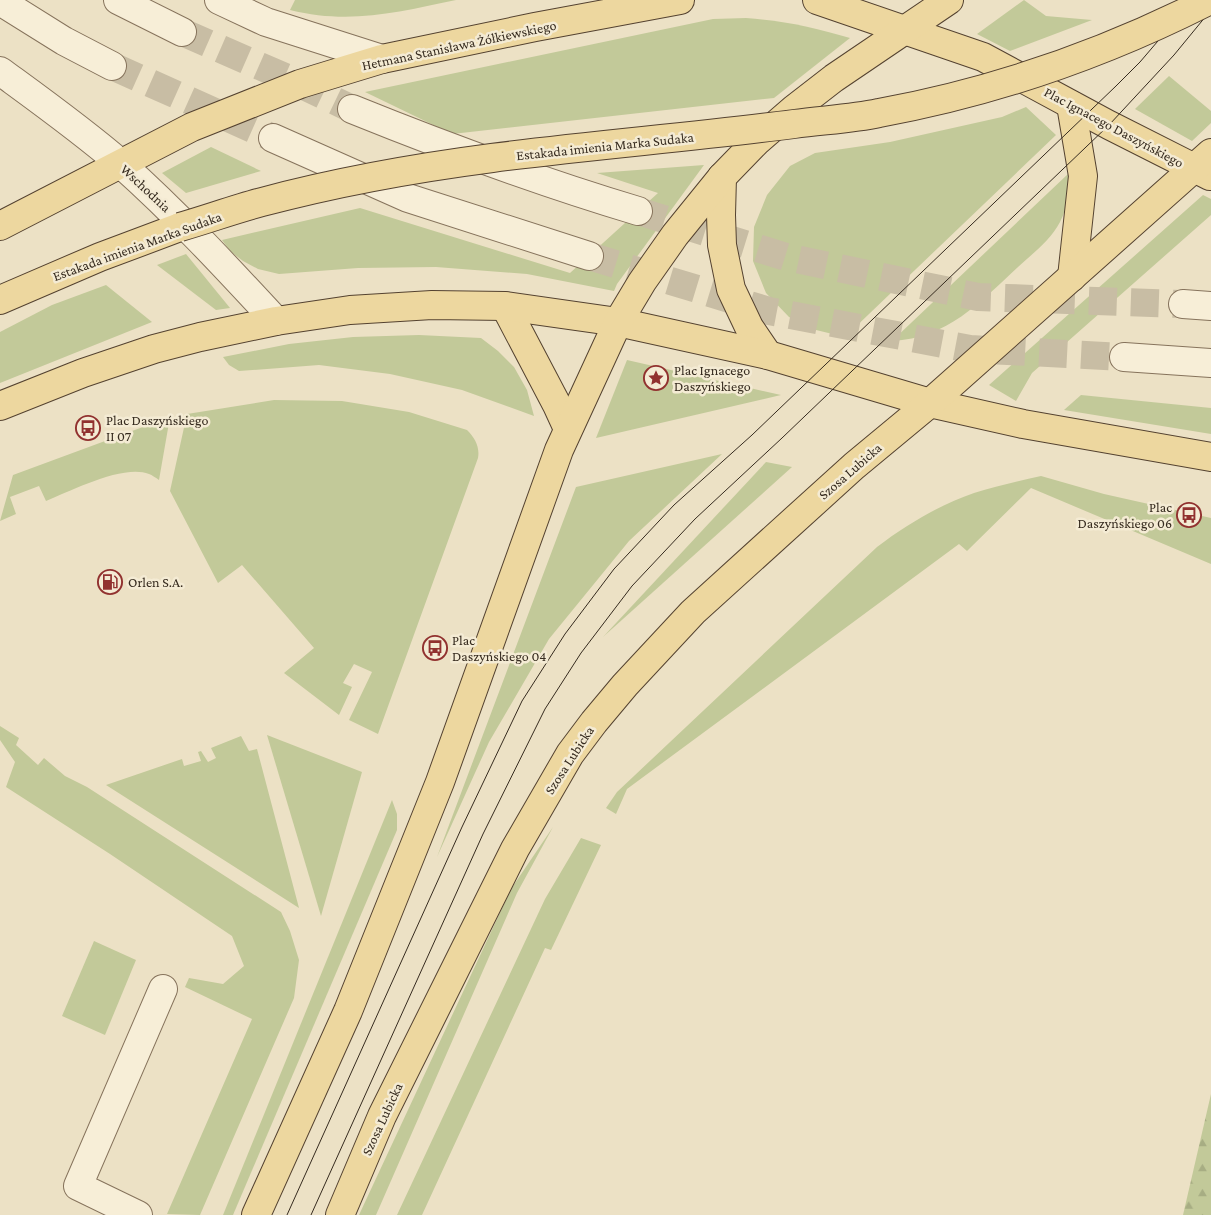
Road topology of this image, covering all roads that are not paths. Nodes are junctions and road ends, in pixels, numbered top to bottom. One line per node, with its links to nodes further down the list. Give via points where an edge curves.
1 (118, 0): 9 (street)
2 (220, 0): 10 (street, via 266,22)
3 (680, 0): 10 (main road, Hetmana Stanisława Żółkiewskiego)
4 (817, 0): 8 (main road)
5 (949, 0): 8 (main road)
6 (1210, 0): 23 (main road, Estakada imienia Marka Sudaka, bridge, via 1096,52 952,97 878,114 493,158 326,186 180,227)
7 (0, 1): 11 (street)
8 (904, 29): 13 (main road, Plac Ignacego Daszyńskiego, via 982,57); 18 (main road, via 794,109)
9 (182, 32)
10 (382, 59): 16 (main road, Hetmana Stanisława Żółkiewskiego, via 239,107)
11 (112, 66)
12 (0, 71): 16 (street, Wschodnia, via 74,125)
13 (1071, 105): 17 (main road, Plac Ignacego Daszyńskiego); 22 (main road, via 1083,176)
14 (352, 110): 19 (street, via 565,189)
15 (273, 138): 21 (street, via 408,198)
16 (120, 164): 20 (main road, Hetmana Stanisława Żółkiewskiego); 27 (street, Wschodnia, via 179,219)
17 (1205, 166): 22 (main road, Plac Ignacego Daszyńskiego)
18 (722, 177): 28 (main road, via 675,235); 29 (main road, via 722,245 731,289 749,327)
19 (638, 211)
20 (0, 226)
21 (589, 256)
22 (1072, 277): 32 (main road, Plac Ignacego Daszyńskiego)
23 (5, 297)
24 (1183, 304): 26 (street)
25 (505, 306): 27 (main road, via 432,305 350,310); 28 (main road); 34 (main road)
26 (1211, 306)
27 (276, 321): 33 (main road, via 154,350 83,373)
28 (618, 322): 29 (main road); 34 (main road)
29 (768, 355): 32 (main road)
30 (1124, 357): 31 (street)
31 (1211, 363)
32 (930, 403): 35 (main road, via 1023,424); 39 (main road, Szosa Lubicka, via 693,612 625,685 570,754 515,849 382,1116)
33 (0, 406)
34 (568, 429): 38 (main road, via 436,791 348,1011)
35 (1200, 455)
36 (163, 989): 37 (street, via 78,1186)
37 (138, 1215)
38 (256, 1215)
39 (340, 1215)

